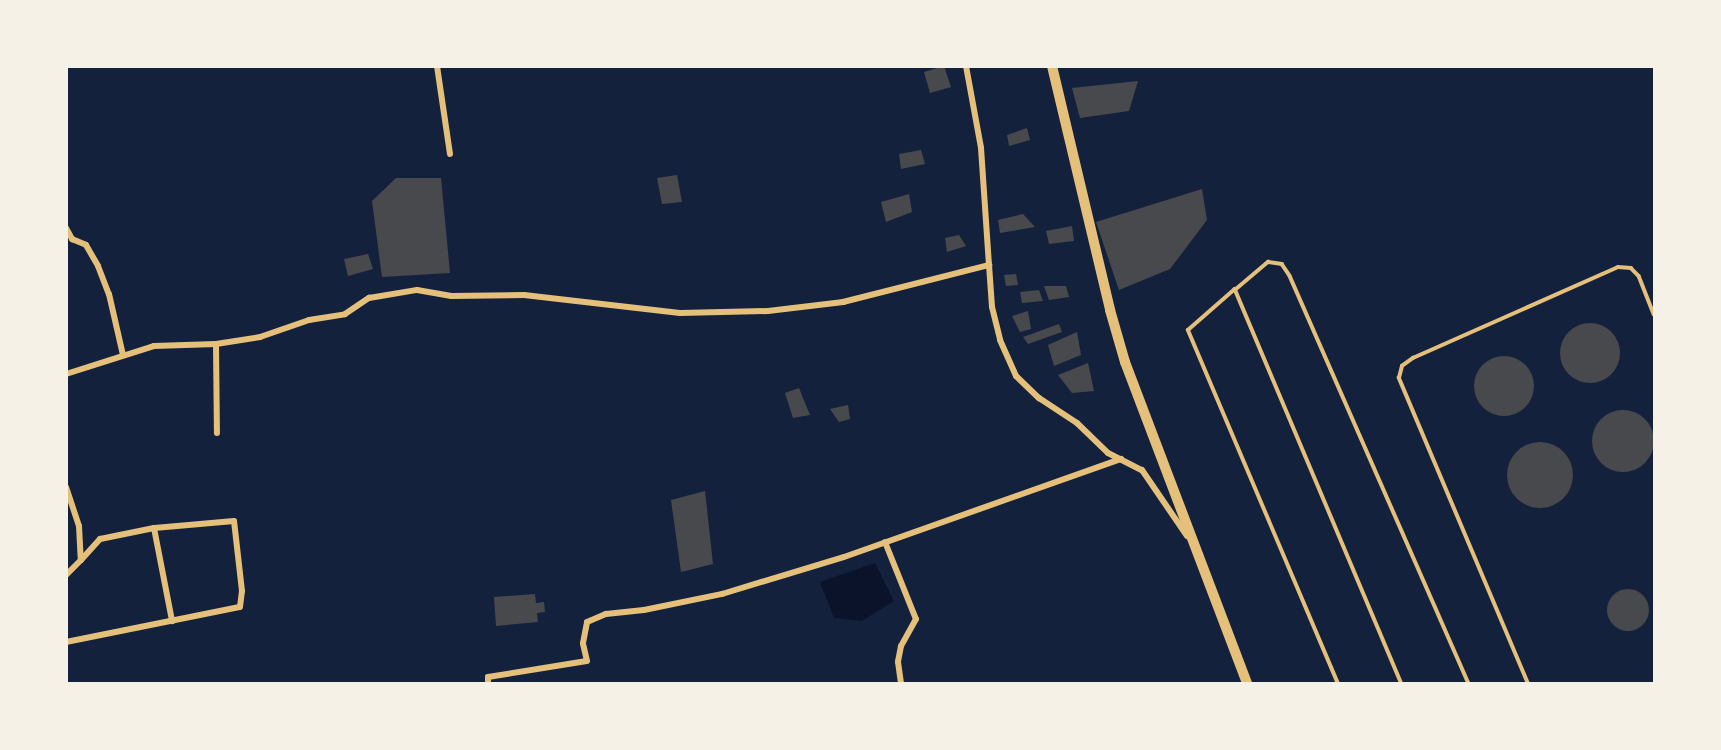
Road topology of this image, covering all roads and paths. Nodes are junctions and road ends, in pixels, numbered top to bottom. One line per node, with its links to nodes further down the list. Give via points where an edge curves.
1 (437, 66): 4 (street)
2 (966, 66): 6 (street, via 981,148)
3 (1052, 66): 17 (main road, via 1114,323)
4 (450, 154)
5 (66, 228): 10 (street, via 72,239 86,246 98,266)
6 (989, 265): 9 (street, via 843,302 768,311 680,313 416,290 369,298 345,314 309,320 260,337); 13 (street, via 1000,340 1016,376)
7 (1235, 289): 25 (lane, via 1188,330); 26 (lane); 27 (lane, via 1268,262 1282,264 1290,276)
8 (1654, 314): 28 (lane, via 1639,275 1631,268 1618,267 1402,366 1399,378)
9 (216, 344): 10 (street, via 155,346); 12 (street)
10 (123, 355): 11 (street)
11 (66, 374)
12 (217, 433)
13 (1121, 459): 16 (street); 17 (street, via 1142,470)
14 (66, 487): 18 (street, via 79,526)
15 (154, 528): 18 (street, via 100,539); 20 (street); 20 (street, via 234,521 240,607)
16 (885, 542): 22 (street, via 722,594 606,614 587,622 583,643 587,661 488,677); 23 (street, via 916,619 901,646)
17 (1196, 550): 24 (main road)
18 (81, 561): 19 (street)
19 (66, 575)
20 (172, 621): 21 (street)
21 (66, 642)
22 (488, 684)
23 (901, 684)
24 (1247, 684)
25 (1338, 684)
26 (1402, 684)
27 (1469, 684)
28 (1528, 684)

